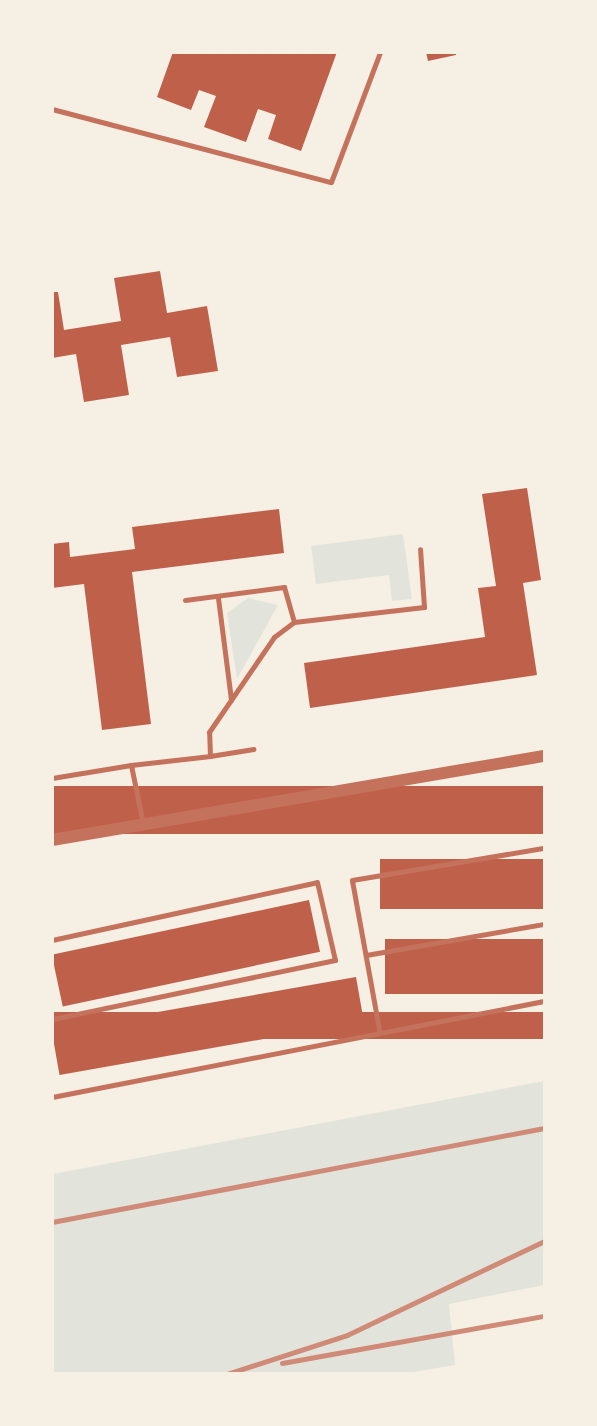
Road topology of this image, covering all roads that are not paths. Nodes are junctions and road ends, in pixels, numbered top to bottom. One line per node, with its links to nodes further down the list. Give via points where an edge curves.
1 (380, 52): 2 (lane, via 331,182)
2 (52, 109)
3 (419, 549): 6 (lane, via 424,607)
4 (218, 598): 5 (lane); 6 (lane, via 284,587); 7 (lane)
5 (185, 600)
6 (294, 622): 7 (lane, via 274,637)
7 (231, 700): 9 (lane, via 209,732)
8 (253, 749): 9 (lane)
9 (210, 756): 11 (lane)
10 (544, 756): 13 (street)
11 (131, 765): 12 (lane); 13 (lane)
12 (53, 778)
13 (143, 824): 14 (street)
14 (52, 840)
15 (544, 848): 18 (lane, via 352,880)
16 (544, 924): 18 (lane)
17 (52, 940): 20 (lane, via 317,882 335,960)
18 (366, 955): 21 (lane)
19 (544, 1001): 21 (lane)
20 (52, 1019)
21 (379, 1029): 22 (lane)
22 (52, 1097)

